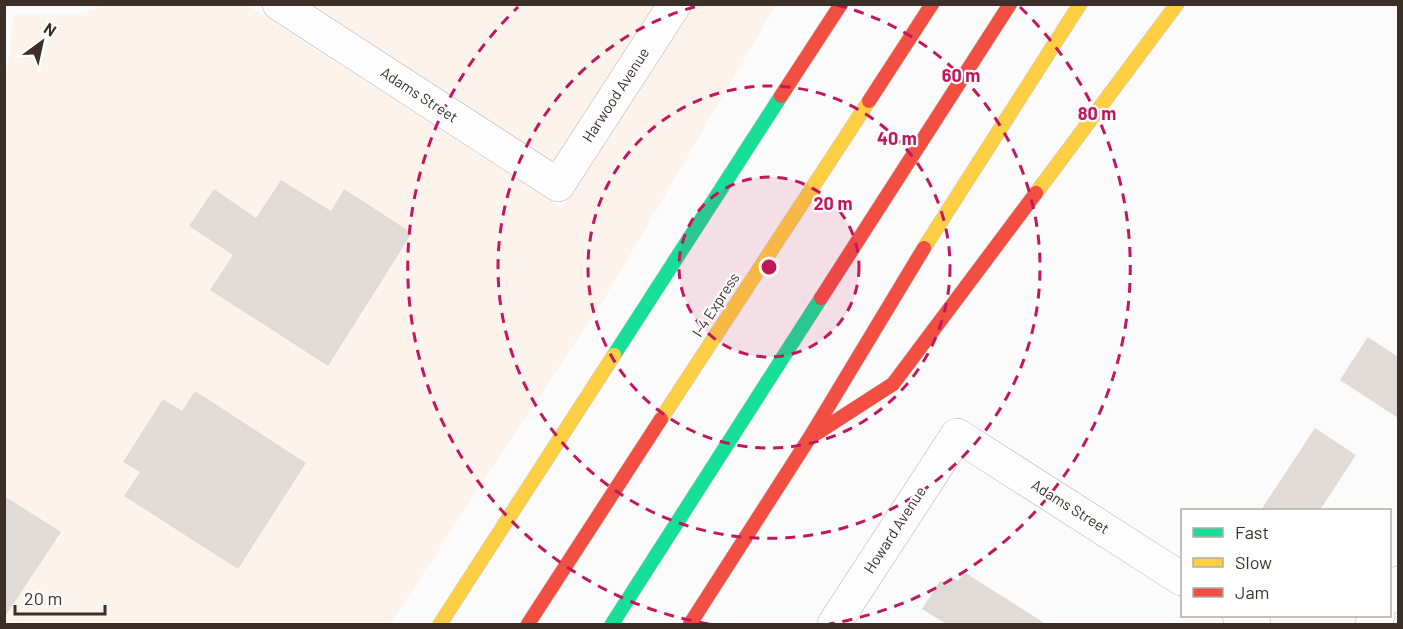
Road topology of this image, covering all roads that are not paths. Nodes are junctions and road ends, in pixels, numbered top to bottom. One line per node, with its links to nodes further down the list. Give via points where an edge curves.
1 (279, 4): 10 (street, Adams Street)
2 (675, 4): 10 (street, Harwood Avenue)
3 (841, 4): 9 (highway)
4 (932, 4): 15 (highway, I-4 Express)
5 (1010, 4): 16 (highway)
6 (1080, 4): 12 (highway, via 946,210)
7 (1177, 4): 12 (highway, via 893,384)
8 (804, 36): 9 (highway)
9 (787, 90): 14 (highway)
10 (558, 185)
11 (957, 435): 13 (street, Adams Street); 18 (street, Howard Avenue)
12 (810, 437): 17 (highway)
13 (1181, 578)
14 (440, 624)
15 (528, 624)
16 (612, 624)
17 (690, 624)
18 (834, 624)

